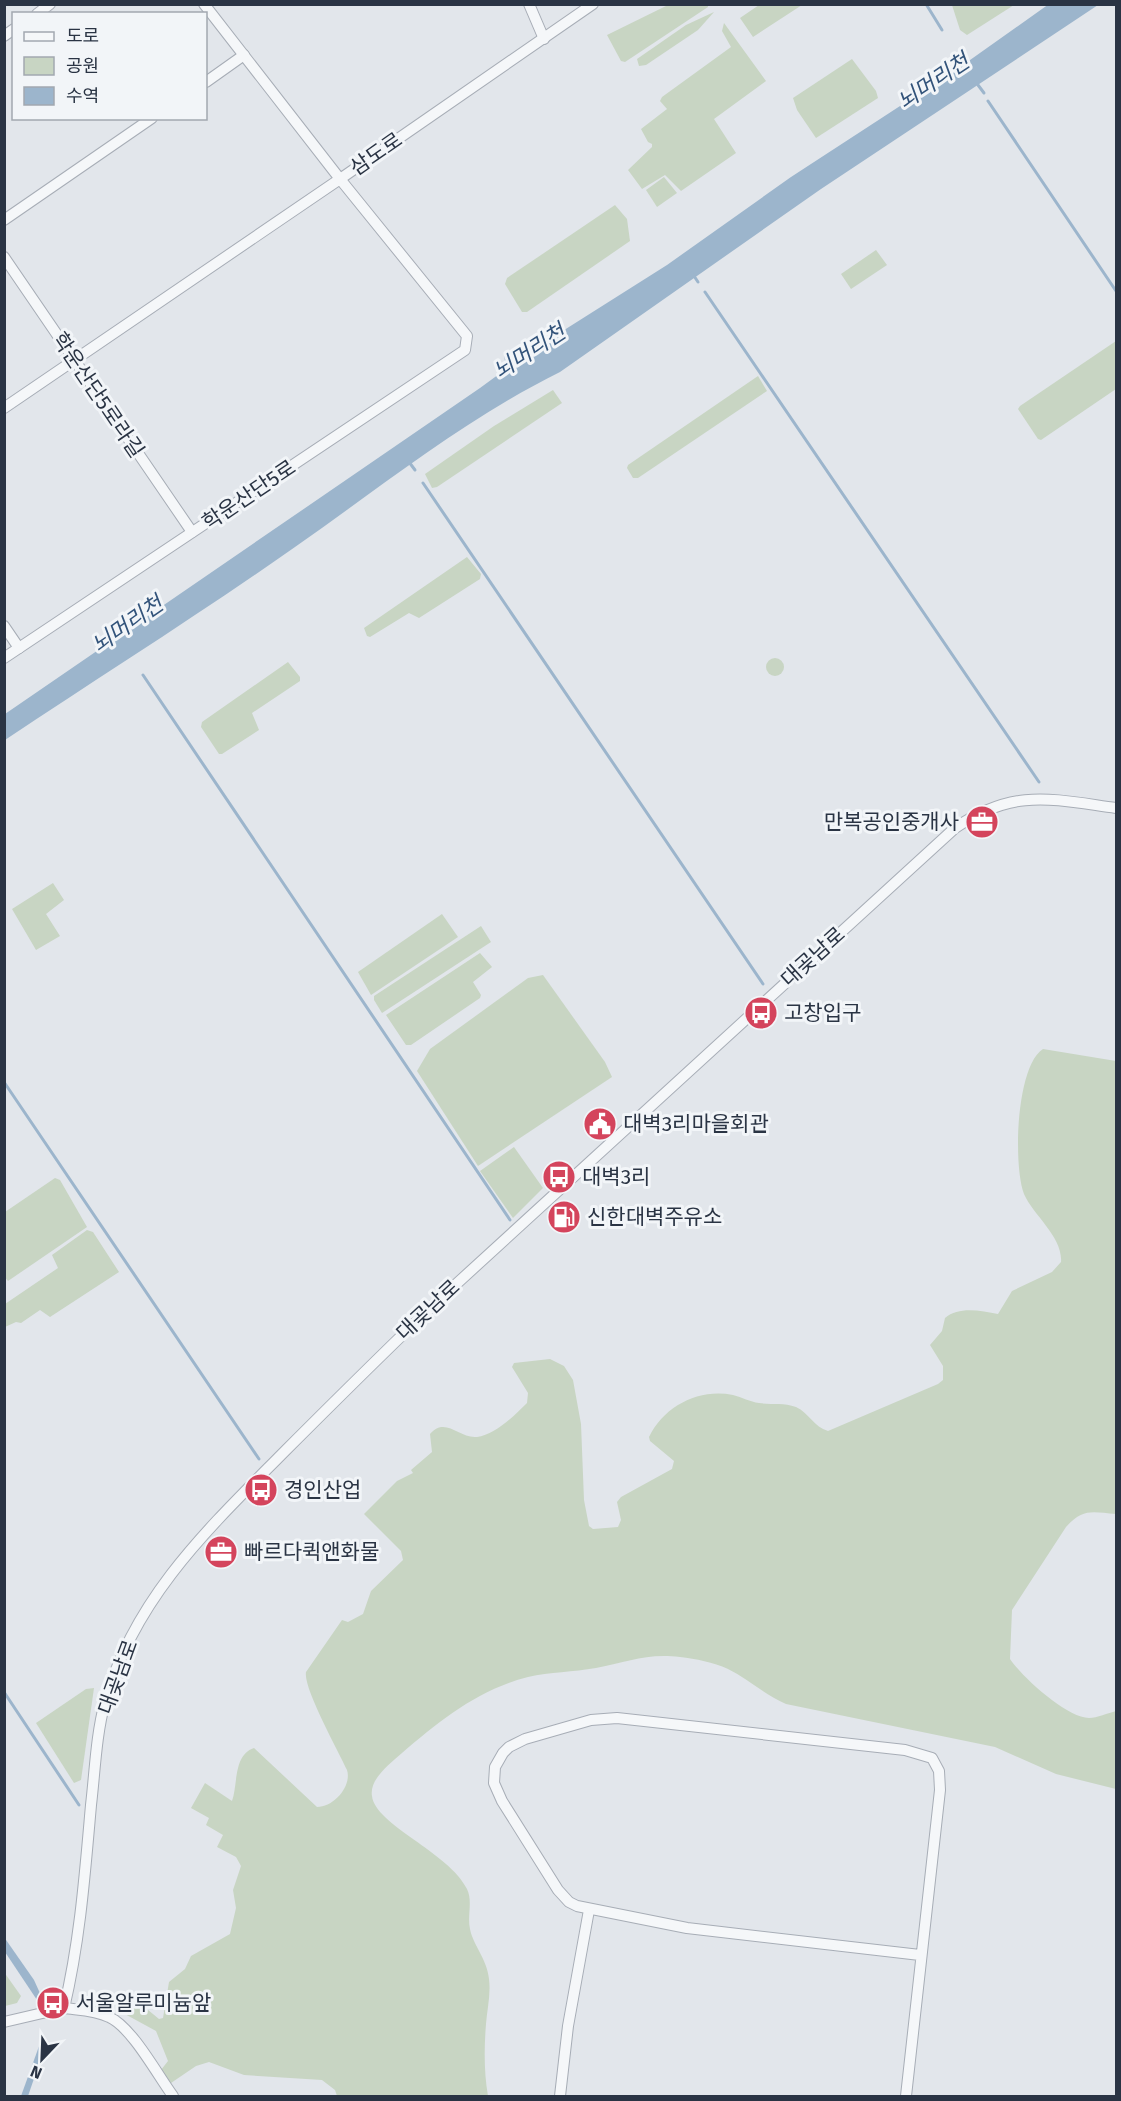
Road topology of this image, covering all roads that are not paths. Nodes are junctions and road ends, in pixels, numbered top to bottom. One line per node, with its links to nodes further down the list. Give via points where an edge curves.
1 (204, 4): 5 (street, 삼도로)
2 (529, 4): 4 (street)
3 (593, 4): 4 (street, 삼도로)
4 (544, 39): 8 (street, 삼도로)
5 (244, 55): 6 (street); 8 (street, 삼도로)
6 (207, 81)
7 (149, 120): 9 (street)
8 (340, 178): 11 (street); 13 (street, 학운산단5로, via 467,336 465,350)
9 (4, 220)
10 (4, 257): 11 (street, 학운산단5로라길)
11 (74, 360): 12 (street); 13 (street, 학운산단5로라길)
12 (4, 408)
13 (192, 532): 15 (street, 학운산단5로)
14 (4, 626): 15 (street)
15 (20, 648): 16 (street, 학운산단5로)
16 (4, 658)
17 (1116, 808): 20 (street, 대곶남로, via 1037,799 1012,801 982,811 955,828 387,1349 186,1552 148,1606 117,1667 105,1702 76,1944)
18 (589, 1910): 19 (street, via 678,1927); 19 (street, via 562,1896 496,1790 495,1767 515,1743 591,1720 617,1718 906,1750 932,1758 940,1778); 23 (street)
19 (921, 1955): 24 (street)
20 (64, 2007): 21 (street); 22 (street, via 113,2018)
21 (4, 2022)
22 (173, 2097)
23 (560, 2097)
24 (906, 2097)

